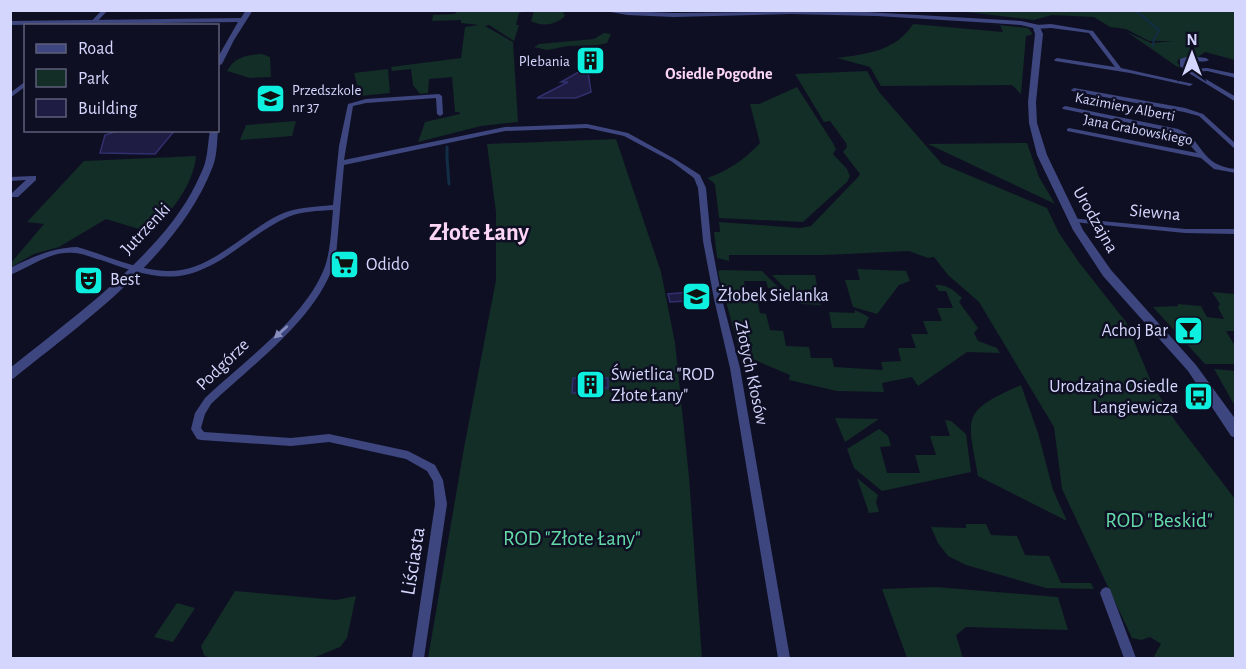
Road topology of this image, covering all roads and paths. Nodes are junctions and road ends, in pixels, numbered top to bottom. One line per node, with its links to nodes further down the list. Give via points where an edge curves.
1 (106, 10): 6 (street)
2 (250, 10): 4 (street)
3 (603, 10): 7 (street, via 685,16 894,13)
4 (242, 20): 6 (street); 10 (street)
5 (10, 23): 6 (street)
6 (91, 24)
7 (1033, 26): 11 (street, via 1091,32); 30 (street, Urodzajna, via 1039,34 1033,123 1042,155)
8 (1057, 60): 11 (street)
9 (1206, 60): 12 (street, via 1182,60)
10 (219, 62)
11 (1120, 70): 14 (street)
12 (1189, 71): 13 (street, via 1210,70); 18 (street)
13 (1236, 76)
14 (1190, 84)
15 (24, 85): 17 (street)
16 (1074, 90): 23 (street, via 1201,115)
17 (10, 96)
18 (1236, 100)
19 (1065, 108): 24 (street, Kazimiery Alberti, via 1181,132)
20 (440, 114): 25 (street, Podgórze, via 439,96 354,103 347,117)
21 (1069, 129): 24 (street, Jana Grabowskiego)
22 (214, 132): 32 (street, Jutrzenki, via 209,168 192,203)
23 (1236, 148)
24 (1201, 156): 26 (street, Kazimiery Alberti, via 1224,171)
25 (342, 163): 29 (street, Podgórze); 39 (street, Złotych Kłosów, via 505,129 587,126 627,134 697,177 702,188 718,299 735,368)
26 (1236, 171)
27 (10, 179): 28 (street, via 33,178)
28 (15, 195)
29 (336, 207): 32 (street, via 282,217 211,262 183,272 155,273); 36 (street, Podgórze, one-way to 36, via 328,268 319,288 296,319 208,401 196,429 201,436 214,439 291,442 329,438 408,455 428,464)
30 (1073, 220): 31 (street, Siewna); 35 (street, Urodzajna, via 1100,263 1192,368)
31 (1236, 232)
32 (136, 267): 33 (street, via 68,250 43,255); 34 (street, Jutrzenki)
33 (10, 272)
34 (10, 375)
35 (1236, 432)
36 (433, 471): 38 (street, Liściasta, via 441,504)
37 (1106, 593): 40 (street)
38 (418, 658)
39 (784, 658)
40 (1130, 658)

